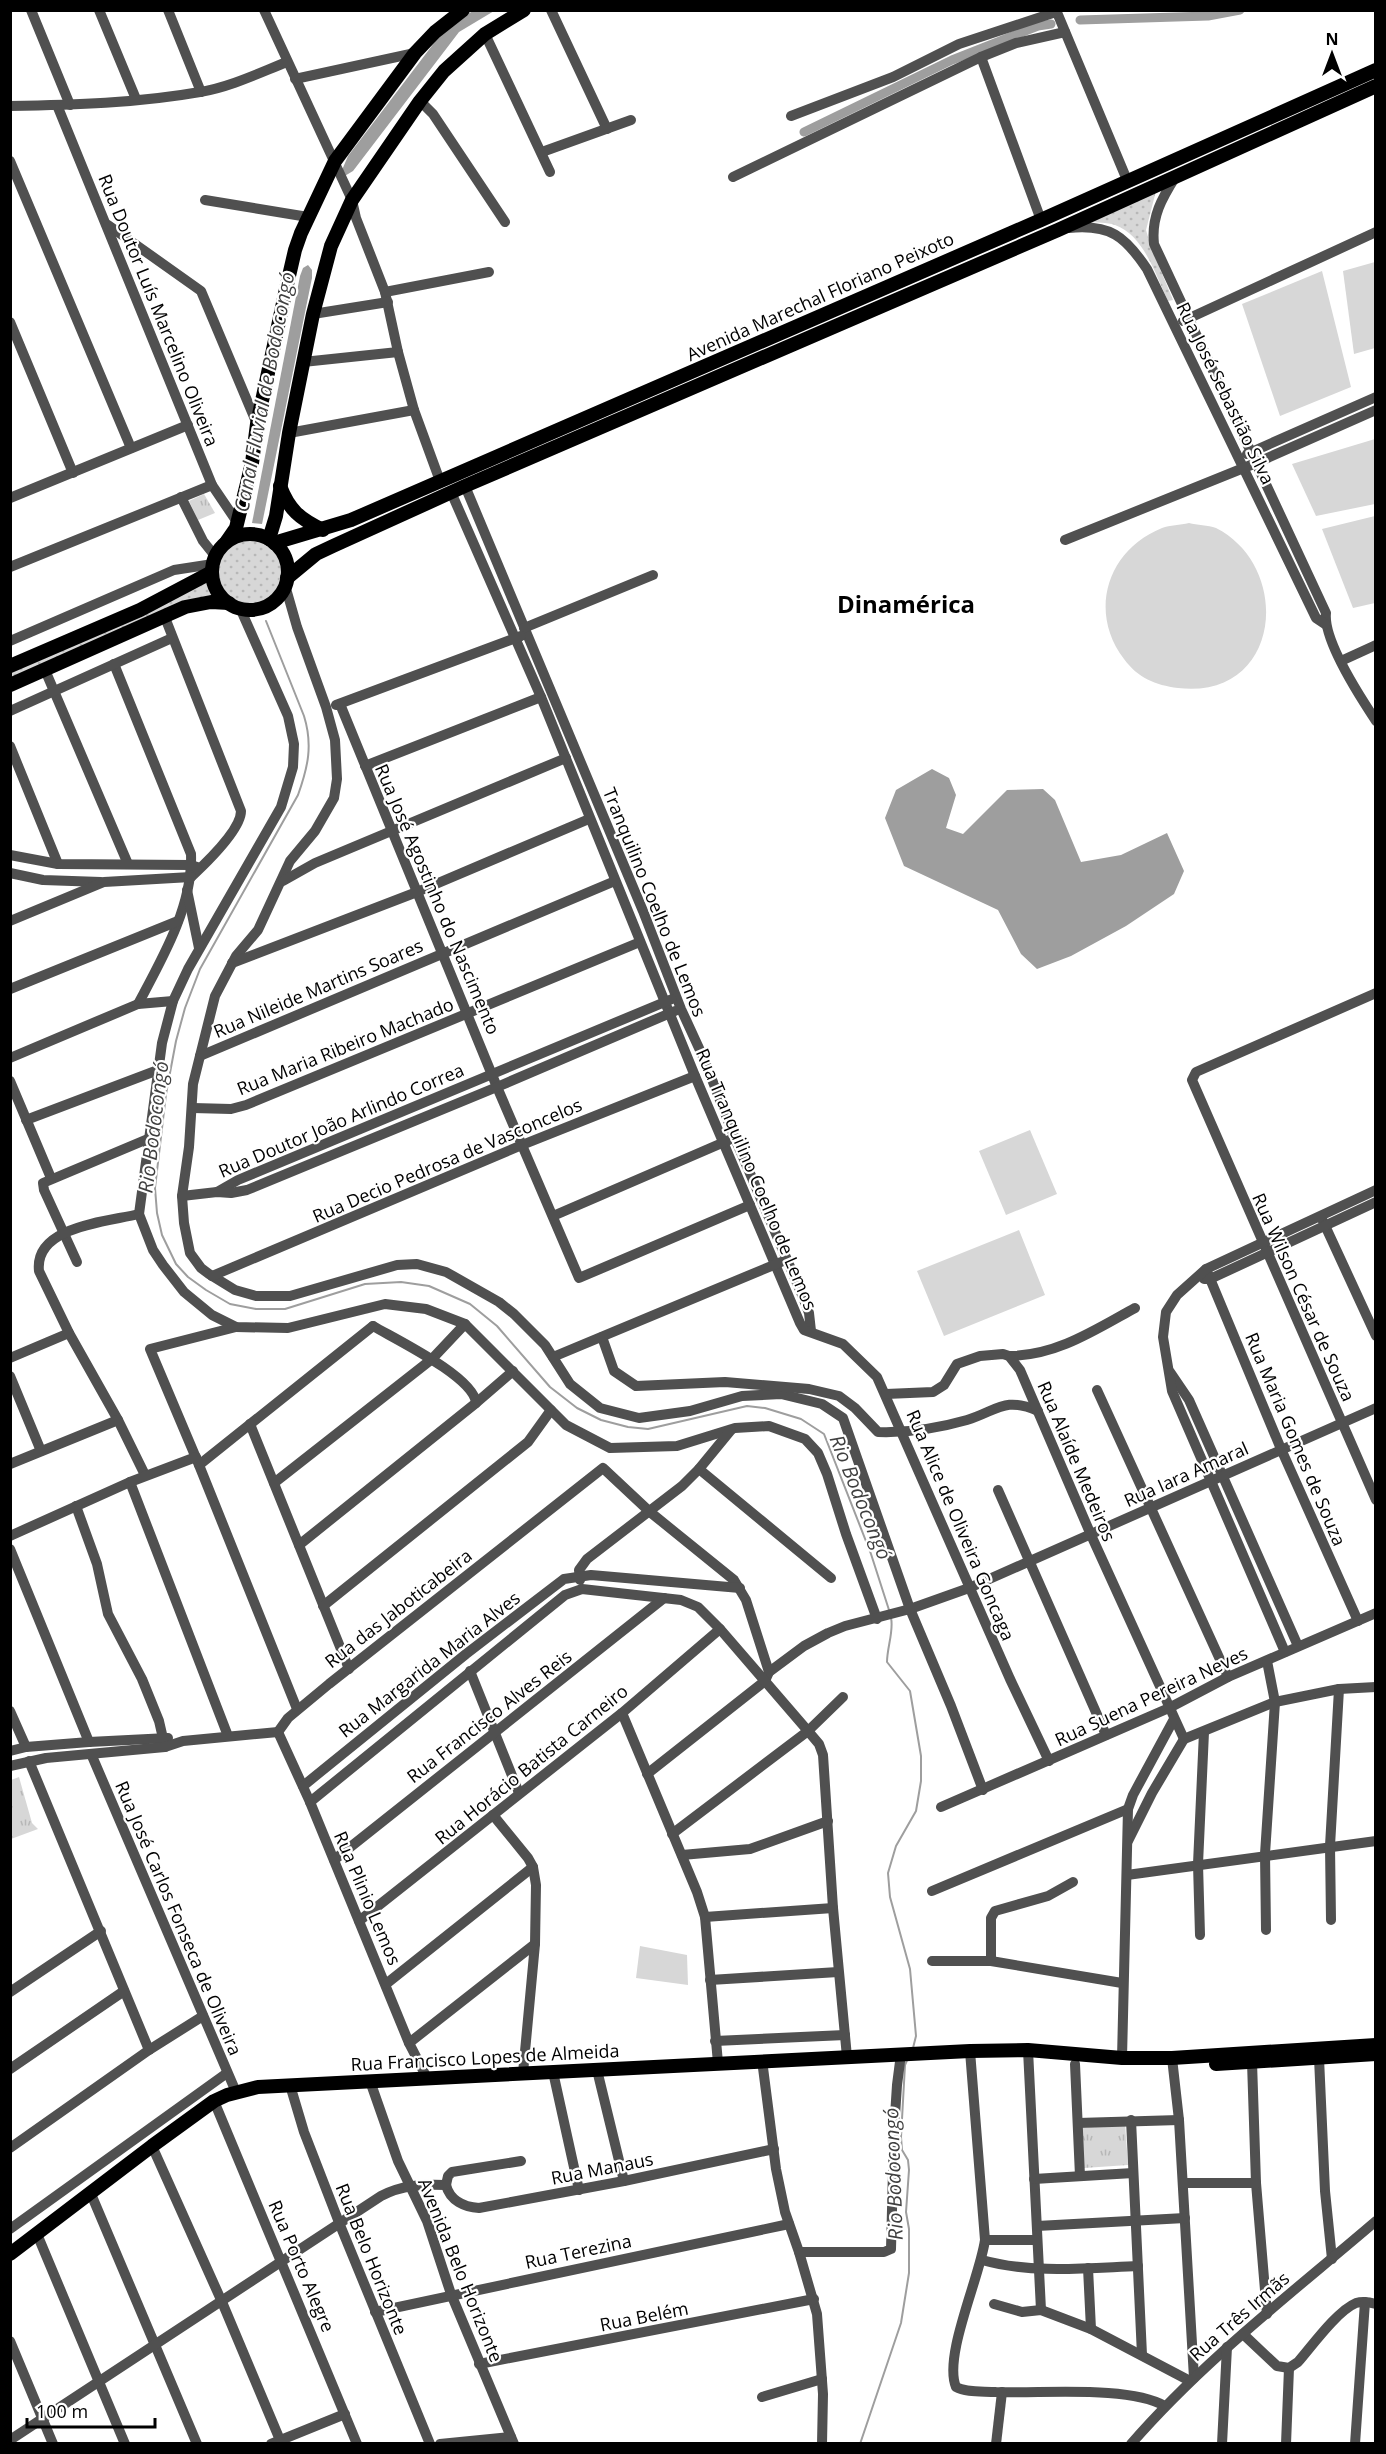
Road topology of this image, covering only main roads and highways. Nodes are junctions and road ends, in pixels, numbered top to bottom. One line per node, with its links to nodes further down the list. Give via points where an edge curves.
1 (463, 10): 7 (main road, via 415,53 335,161 308,217 295,250 252,463 237,522)
2 (524, 10): 5 (main road, via 484,34 444,71 352,200 331,246 313,314)
3 (1376, 70): 6 (main road, Avenida Marechal Floriano Peixoto, via 1041,220)
4 (1376, 86): 10 (main road, Avenida Marechal Floriano Peixoto, via 1058,230 451,492 316,554)
5 (280, 486): 6 (main road, via 294,512); 8 (main road)
6 (322, 530): 8 (main road, Avenida Marechal Floriano Peixoto)
7 (227, 541): 8 (main road, via 248,534); 9 (main road)
8 (271, 541): 10 (main road, via 285,559)
9 (213, 564): 11 (main road, via 214,584 220,595); 12 (main road, via 140,610)
10 (286, 581): 11 (main road, via 275,599 265,606)
11 (235, 606): 13 (main road, via 198,604 164,615)
12 (10, 666)
13 (10, 685)
14 (1376, 2045): 17 (main road, Rua Francisco Lopes de Almeida)
15 (1023, 2054): 17 (main road, Rua Francisco Lopes de Almeida); 17 (main road, Rua Francisco Lopes de Almeida, via 1075,2064); 18 (main road, Rua Francisco Lopes de Almeida, via 912,2053 258,2087 214,2101)
16 (1376, 2054): 17 (main road, Rua Francisco Lopes de Almeida)
17 (1173, 2063)
18 (10, 2254)

